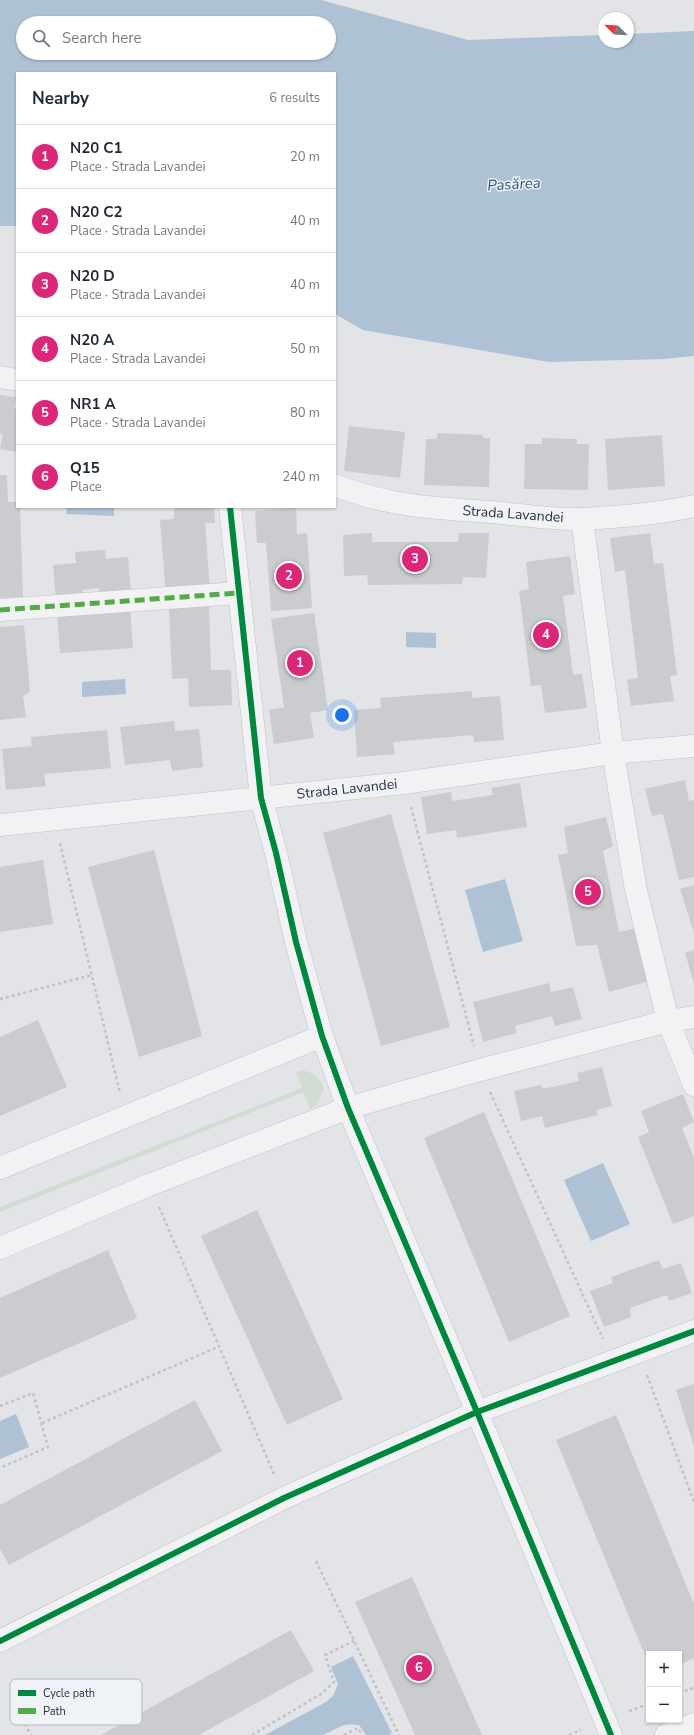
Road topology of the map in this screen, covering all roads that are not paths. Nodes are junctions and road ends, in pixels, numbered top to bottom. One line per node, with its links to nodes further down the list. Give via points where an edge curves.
1 (0, 377): 2 (street)
2 (16, 380)
3 (336, 485): 6 (street, Strada Lavandei, via 355,494 434,508)
4 (694, 506): 6 (street, Strada Lavandei, via 673,511)
5 (230, 508): 7 (street)
6 (582, 519): 10 (street)
7 (238, 593): 8 (street); 11 (street)
8 (0, 610)
9 (694, 746): 10 (street, Strada Lavandei)
10 (614, 753): 11 (street, Strada Lavandei, via 404,783); 14 (street, via 636,890)
11 (261, 798): 12 (street, Strada Lavandei); 15 (street)
12 (0, 825)
13 (694, 1017): 14 (street)
14 (668, 1021): 16 (street); 17 (street, via 480,1070)
15 (322, 1036): 17 (street); 18 (street)
16 (694, 1085)
17 (348, 1108): 19 (street, via 149,1185); 21 (street)
18 (0, 1168)
19 (0, 1248)
20 (694, 1331): 21 (street)
21 (477, 1412): 22 (street, via 284,1498); 24 (street)
22 (0, 1640)
23 (694, 1724): 25 (street)
24 (611, 1735)
25 (666, 1735)

